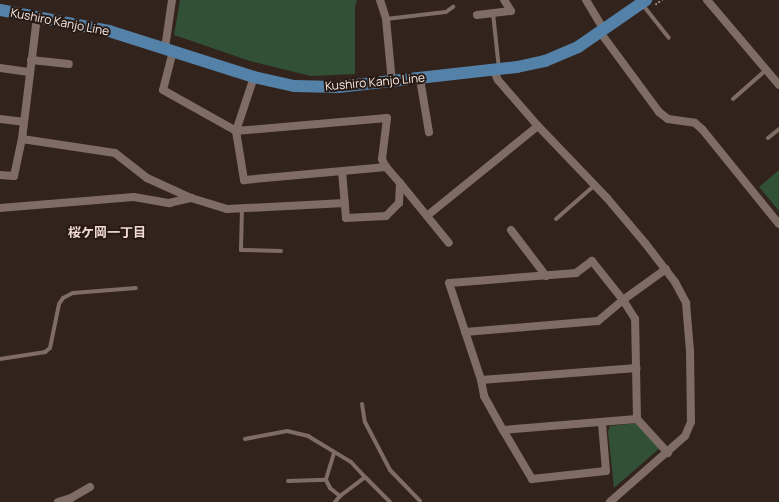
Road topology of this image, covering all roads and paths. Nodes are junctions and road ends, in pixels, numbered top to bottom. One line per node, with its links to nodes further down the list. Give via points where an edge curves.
1 (172, 0): 15 (street)
2 (380, 0): 12 (street)
3 (504, 0): 9 (street, via 511,11)
4 (586, 0): 13 (street)
5 (706, 0): 20 (street)
6 (644, 2): 13 (main road, Kushiro Kanjo Line); 14 (lane)
7 (453, 7): 12 (lane, via 446,12)
8 (0, 10): 11 (main road, Kushiro Kanjo Line)
9 (493, 13): 10 (street); 19 (lane)
10 (477, 15)
11 (38, 16): 15 (main road, Kushiro Kanjo Line, via 109,31); 16 (street)
12 (386, 19): 24 (street)
13 (602, 31): 19 (main road, Kushiro Kanjo Line, via 578,47 545,61); 46 (street, via 659,112 668,119 695,123 702,129)
14 (669, 38)
15 (169, 49): 22 (main road, Kushiro Kanjo Line); 31 (street, via 163,90)
16 (31, 60): 17 (street); 21 (street)
17 (69, 64)
18 (0, 68): 21 (street)
19 (496, 69): 23 (main road, Kushiro Kanjo Line); 29 (street, via 498,80)
20 (766, 70): 25 (street); 26 (lane)
21 (29, 72): 28 (street)
22 (254, 77): 24 (main road, Kushiro Kanjo Line, via 302,86 338,87); 31 (street)
23 (420, 79): 24 (main road, Kushiro Kanjo Line); 32 (street)
24 (392, 82)
25 (779, 85)
26 (733, 99)
27 (0, 119): 28 (street)
28 (23, 122): 34 (street)
29 (538, 126): 39 (street); 44 (street)
30 (779, 129): 33 (lane)
31 (236, 131): 35 (street, via 387,118 382,159); 36 (street, via 244,180)
32 (429, 132)
33 (768, 138)
34 (22, 139): 37 (street, via 14,176); 40 (street, via 115,153 147,178)
35 (386, 167): 36 (street); 38 (street)
36 (342, 171): 41 (street)
37 (0, 175)
38 (400, 183): 41 (street, via 399,203 386,216 346,218); 44 (street)
39 (595, 185): 45 (lane); 50 (street)
40 (191, 198): 42 (street, via 169,203 134,197); 43 (street, via 227,209)
41 (345, 203): 43 (street)
42 (0, 208)
43 (242, 208): 49 (lane, via 241,250)
44 (428, 215): 48 (street)
45 (556, 219)
46 (779, 224)
47 (511, 230): 51 (street)
48 (449, 243)
49 (281, 251)
50 (666, 269): 53 (street); 64 (street, via 686,303 691,422 685,436)
51 (546, 276): 53 (street, via 576,273 592,261); 54 (street, via 449,283)
52 (136, 288): 55 (lane, via 73,293 59,304 50,348 46,352)
53 (623, 300): 54 (street, via 598,321); 56 (street, via 635,318)
54 (465, 332): 57 (street)
55 (0, 359)
56 (637, 368): 57 (street); 59 (street)
57 (481, 380): 61 (street, via 484,396)
58 (362, 404): 73 (lane, via 365,422 390,470)
59 (637, 419): 60 (street); 64 (street)
60 (602, 423): 61 (street); 61 (street, via 606,471 532,478)
61 (503, 430)
62 (245, 439): 63 (lane, via 287,431 308,436)
63 (334, 453): 65 (lane, via 351,462); 66 (lane)
64 (668, 453): 74 (street)
65 (365, 477): 69 (lane); 72 (lane)
66 (326, 480): 67 (lane); 69 (lane, via 330,488)
67 (288, 481)
68 (90, 487): 70 (street)
69 (340, 496): 71 (lane)
70 (58, 502)
71 (335, 502)
72 (390, 502)
73 (420, 502)
74 (610, 502)

